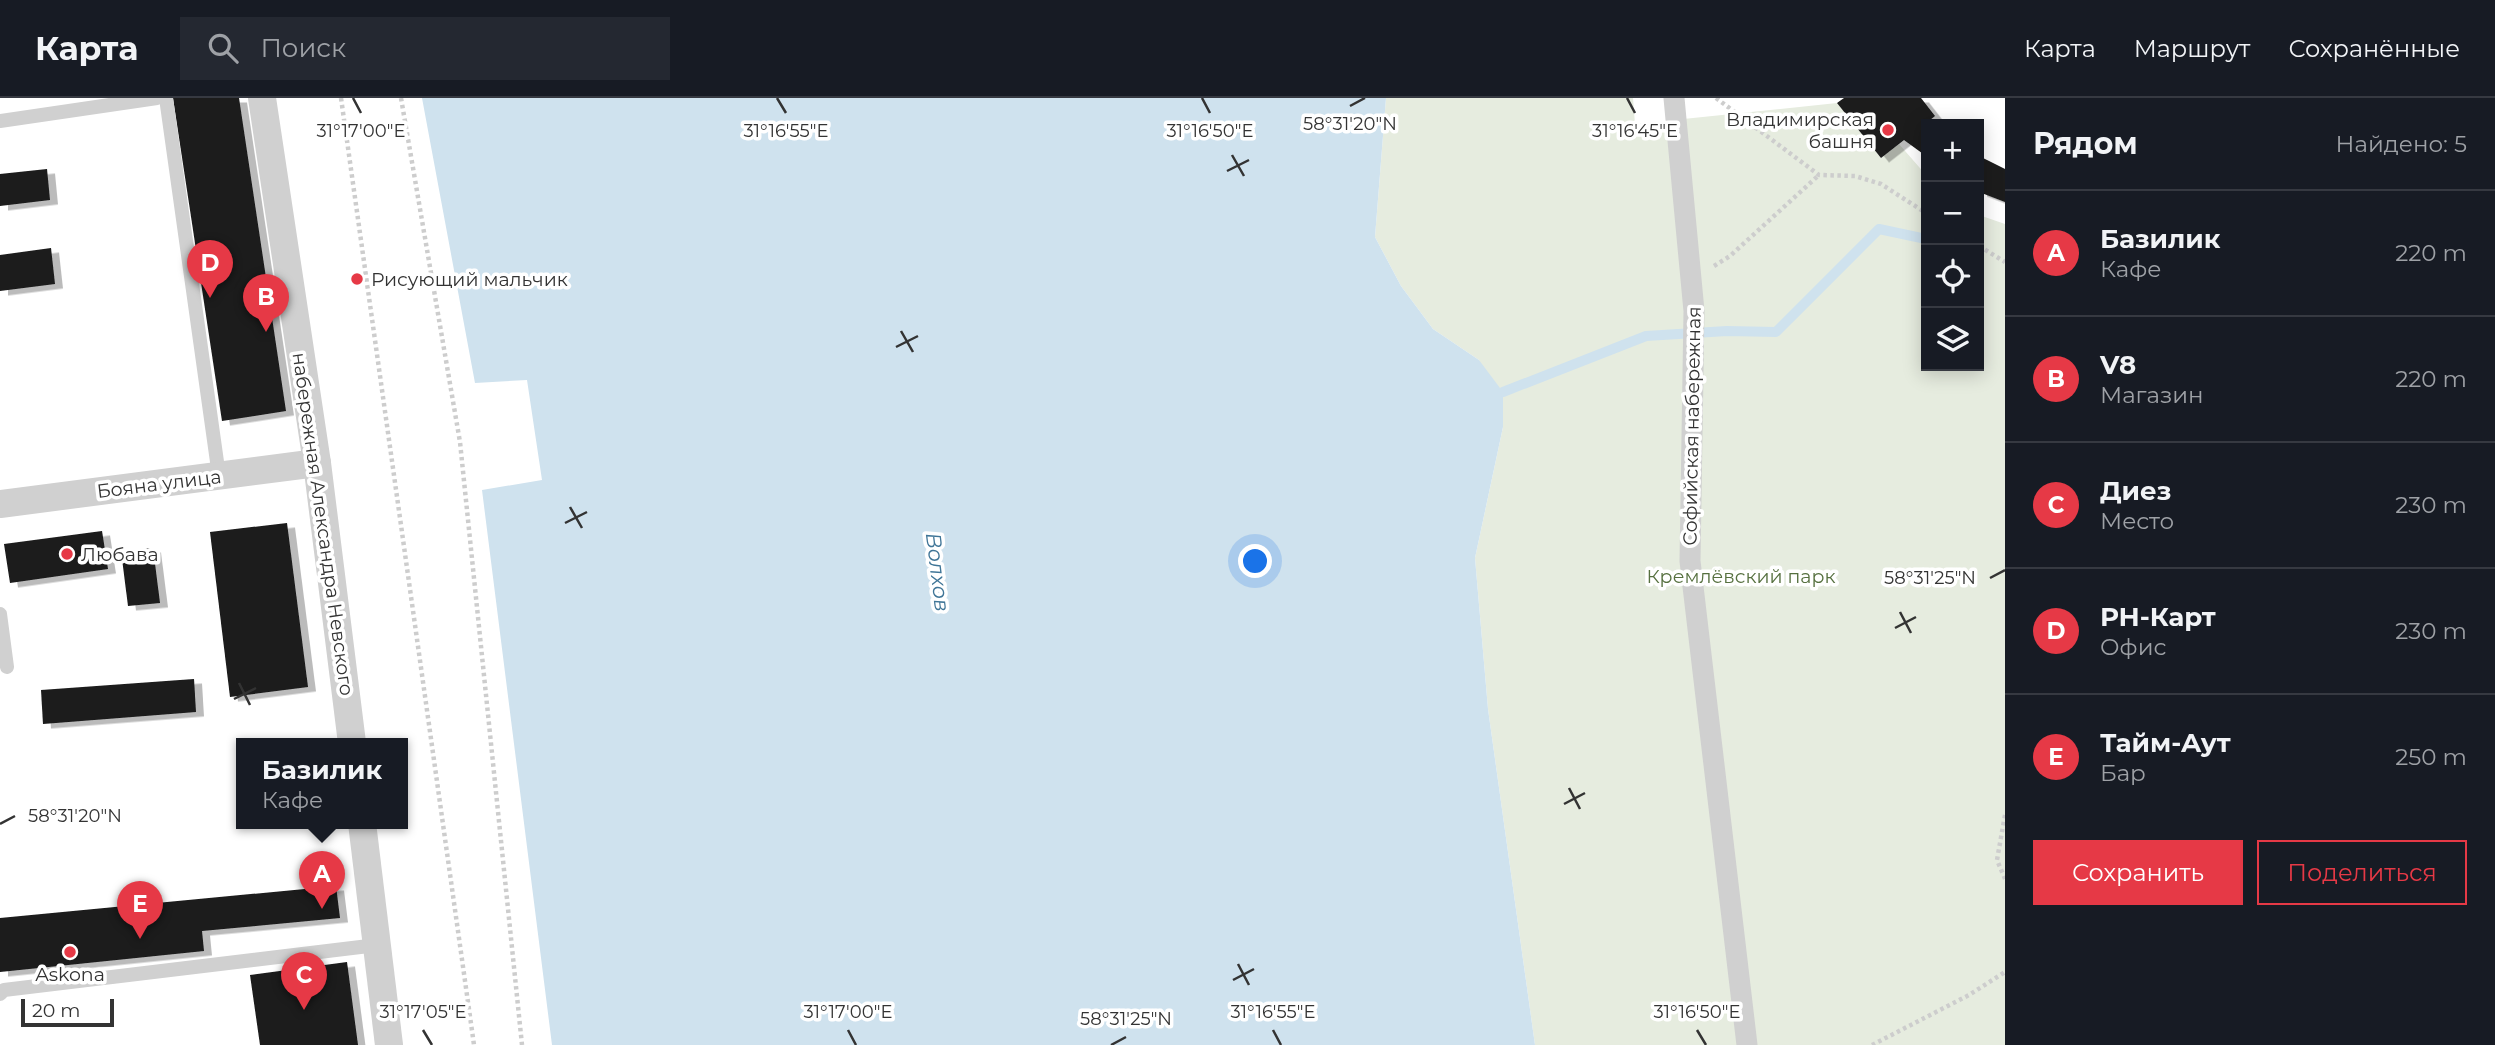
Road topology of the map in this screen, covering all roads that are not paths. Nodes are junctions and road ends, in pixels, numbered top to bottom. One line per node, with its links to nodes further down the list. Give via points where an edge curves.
1 (157, 98): 5 (lane)
2 (166, 98): 7 (lane)
3 (262, 98): 6 (street, набережная Александра Невского)
4 (1674, 98): 17 (street, Софийская набережная, via 1694,311 1690,561)
5 (0, 121)
6 (317, 463): 7 (street, Бояна улица); 12 (street, набережная Александра Невского)
7 (219, 476): 8 (street, Бояна улица)
8 (0, 504)
9 (0, 614): 10 (lane)
10 (0, 620): 11 (lane)
11 (6, 667)
12 (351, 738)
13 (363, 829): 14 (street)
14 (377, 945): 15 (lane); 16 (street)
15 (0, 994)
16 (388, 1045)
17 (1747, 1045)

